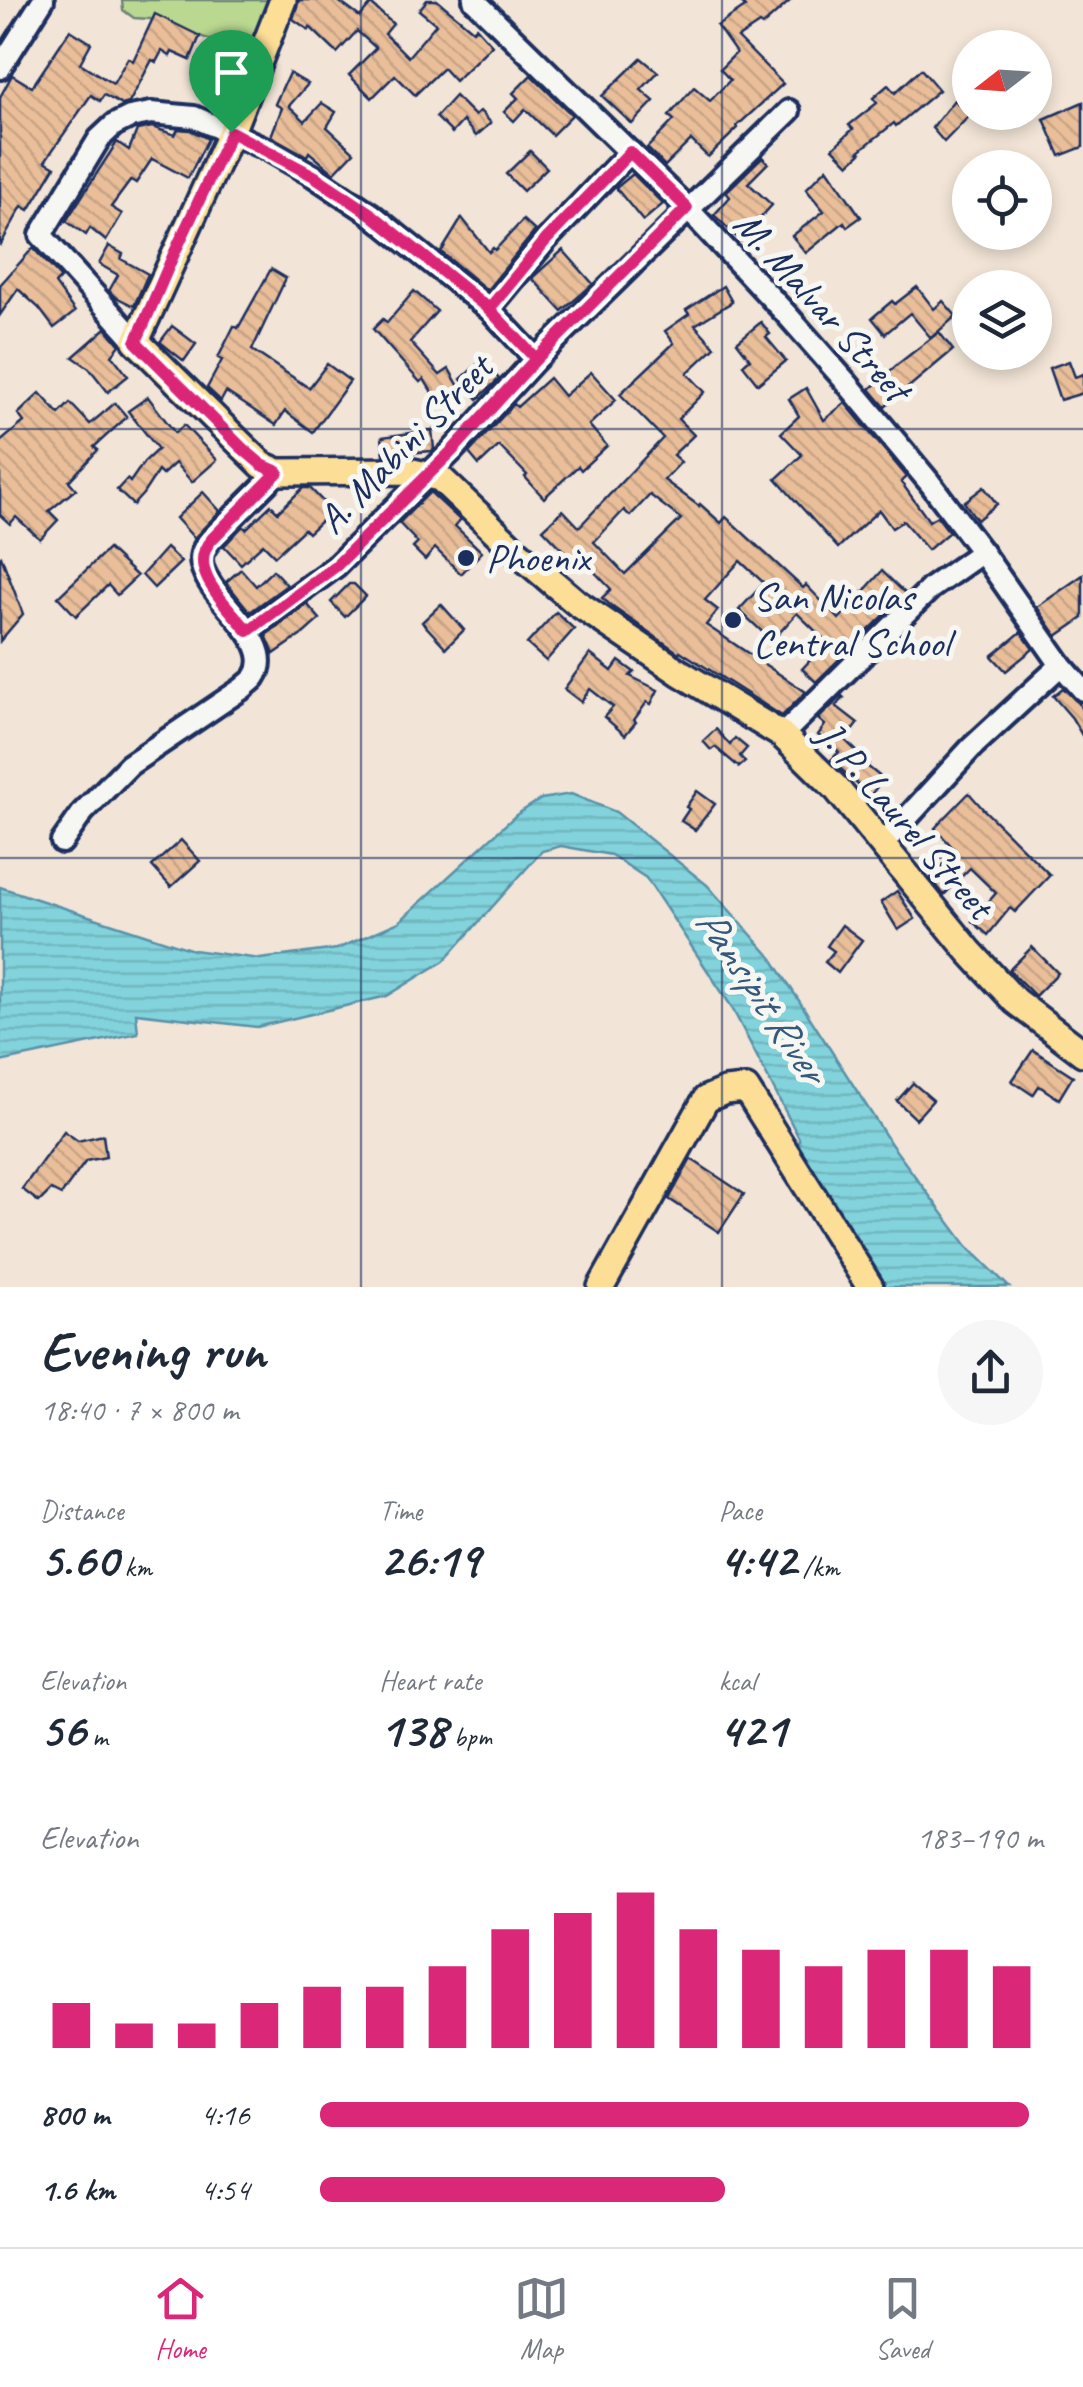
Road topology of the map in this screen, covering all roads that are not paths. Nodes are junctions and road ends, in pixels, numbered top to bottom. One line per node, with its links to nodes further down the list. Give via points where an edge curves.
1 (43, 0): 4 (street)
2 (283, 0): 6 (main road)
3 (474, 0): 7 (street, M. Malvar Street)
4 (0, 68)
5 (788, 111): 8 (street, A. Mabini Street)
6 (231, 132): 9 (street, via 371,214); 10 (main road); 10 (street, via 172,113 151,112 114,125 41,235)
7 (630, 152): 8 (street, M. Malvar Street); 9 (street)
8 (687, 208): 11 (street, A. Mabini Street); 14 (street, M. Malvar Street, via 846,382)
9 (489, 309): 11 (street)
10 (136, 342): 12 (main road, via 242,448)
11 (536, 359): 13 (street, A. Mabini Street)
12 (278, 472): 13 (main road); 15 (street, via 201,558 207,578)
13 (427, 474): 15 (street, A. Mabini Street, via 336,566); 18 (main road, J. P. Laurel Street, via 440,478 577,604)
14 (982, 552): 16 (street, M. Malvar Street); 18 (street, via 932,588)
15 (248, 631): 19 (street, via 260,664 256,676 129,766)
16 (1061, 664): 17 (street, M. Malvar Street); 20 (street)
17 (1083, 690)
18 (782, 735): 20 (main road, J. P. Laurel Street)
19 (62, 842)
20 (883, 844): 21 (main road, J. P. Laurel Street, via 1015,1001)
21 (1083, 1052)
22 (601, 1287): 23 (main road, via 706,1099 746,1089)
23 (870, 1287)

